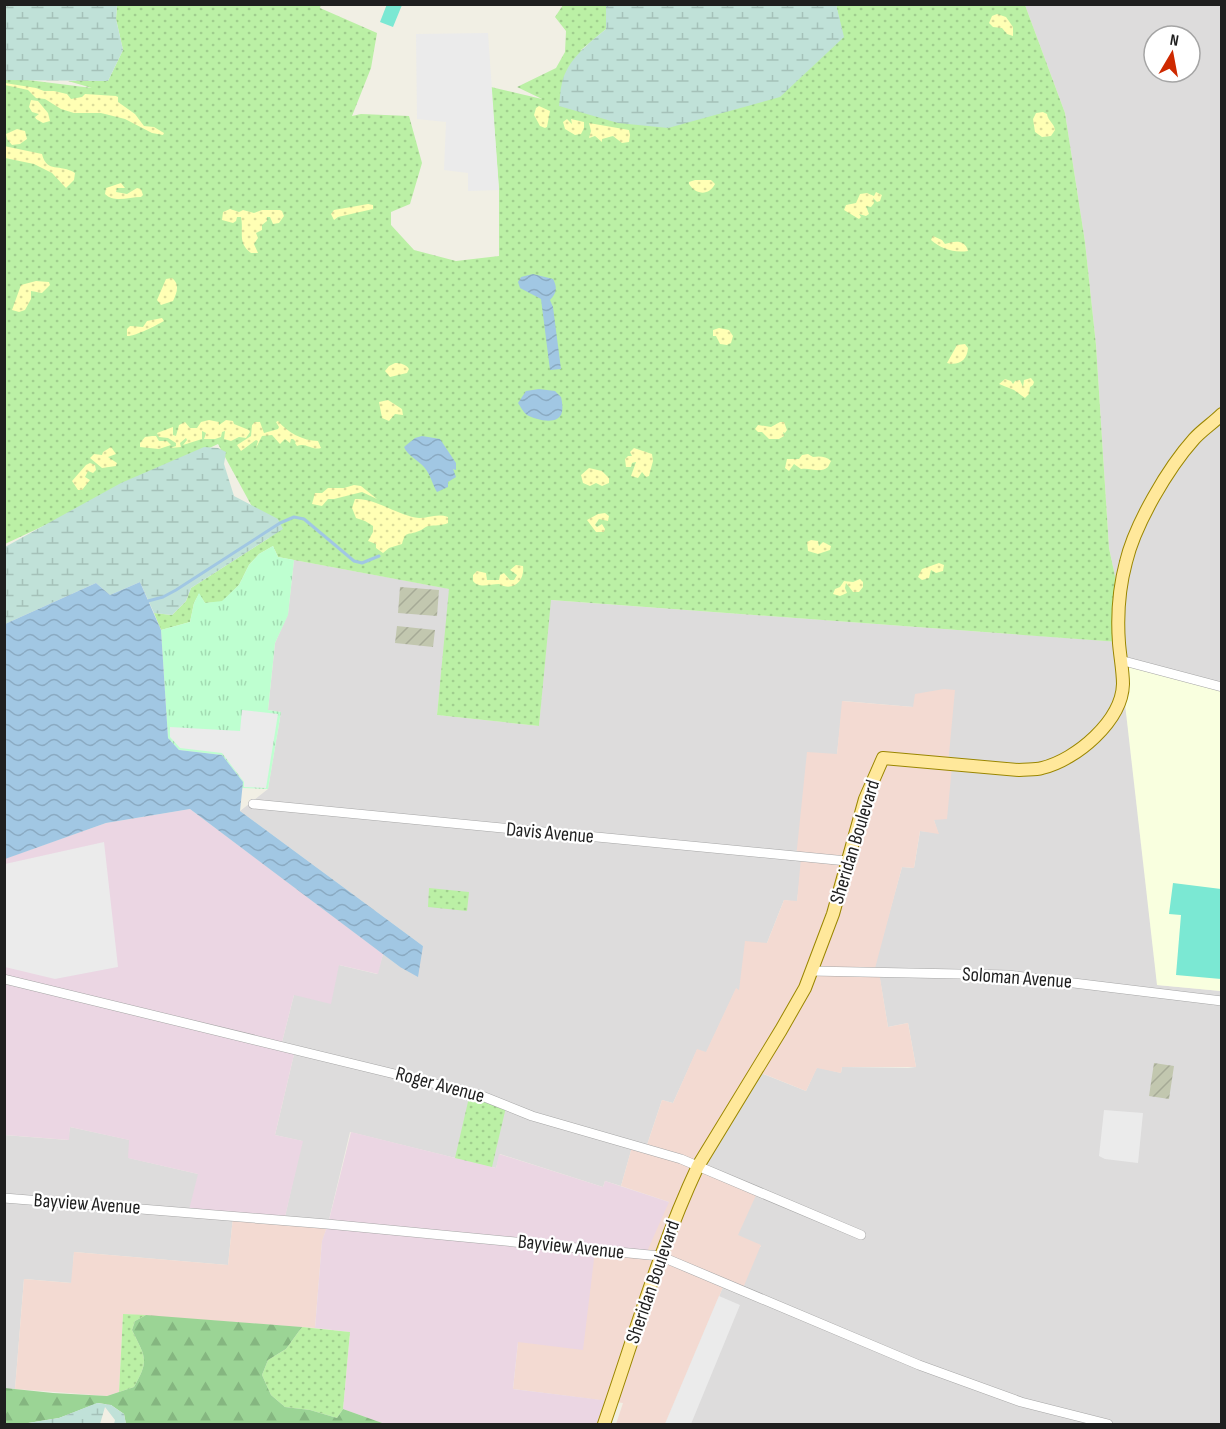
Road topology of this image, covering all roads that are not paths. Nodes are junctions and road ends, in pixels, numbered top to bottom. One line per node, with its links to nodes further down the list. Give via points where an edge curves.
1 (1221, 414): 2 (main road, Sheridan Boulevard, via 1194,439 1140,522 1119,595)
2 (1120, 660): 3 (street); 5 (main road, Sheridan Boulevard, via 1123,683 1115,710 1084,747 1062,761 1019,770 883,758 865,799)
3 (1221, 687)
4 (253, 804): 5 (street, Davis Avenue)
5 (848, 861): 6 (main road, Sheridan Boulevard)
6 (811, 971): 8 (street, Soloman Avenue, via 1008,975); 9 (main road, Sheridan Boulevard, via 781,1030)
7 (4, 979): 9 (street, Roger Avenue, via 477,1094 532,1116 669,1154)
8 (1221, 1000)
9 (698, 1166): 11 (street, Roger Avenue); 12 (main road, Sheridan Boulevard)
10 (4, 1198): 12 (street, Bayview Avenue)
11 (861, 1235)
12 (660, 1256): 13 (main road, Sheridan Boulevard); 14 (street, Bayview Avenue, via 919,1365 1021,1402)
13 (604, 1425)
14 (1108, 1425)

